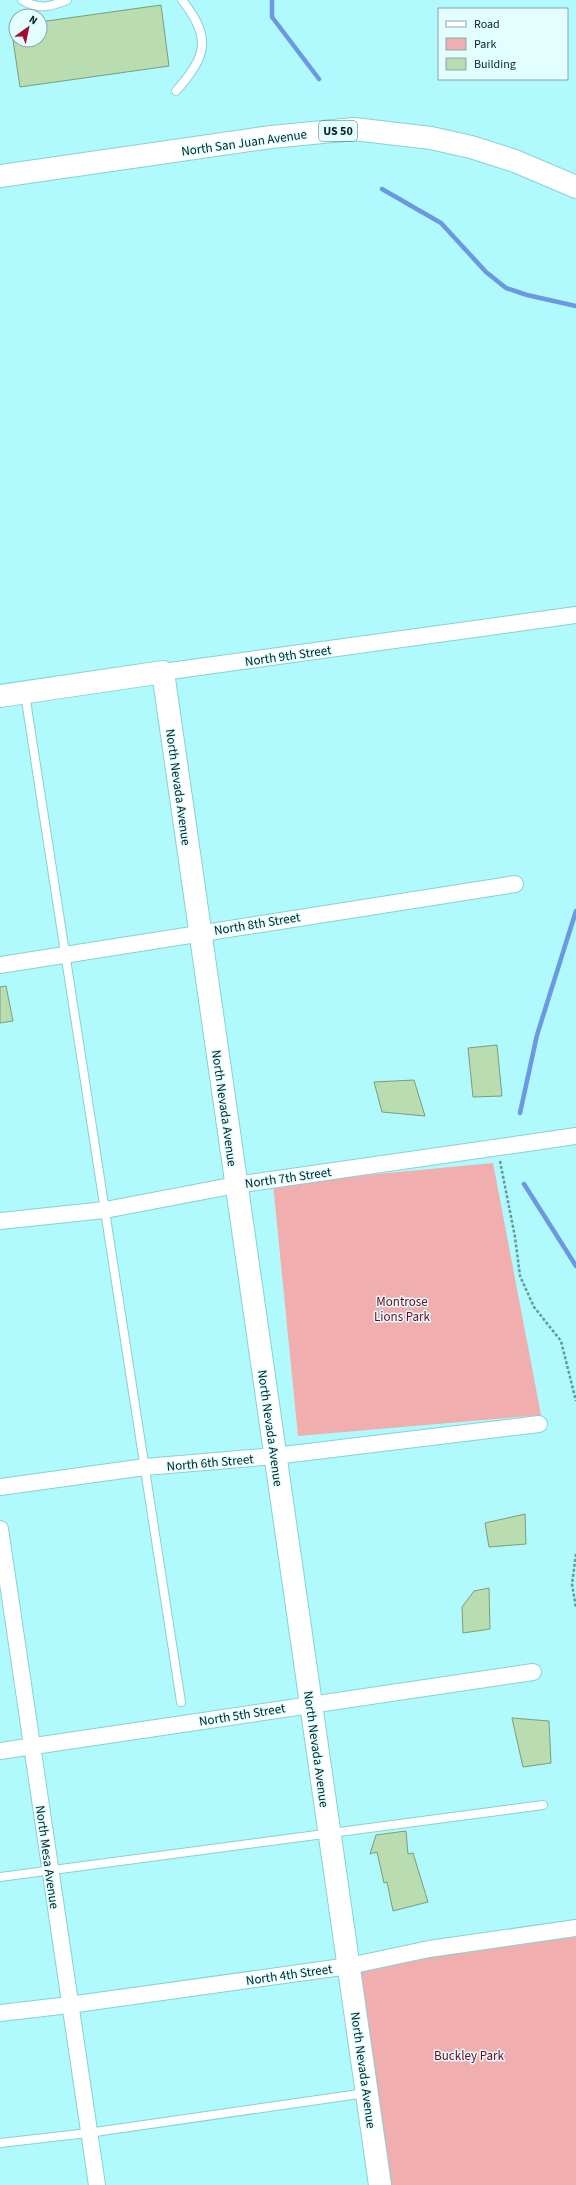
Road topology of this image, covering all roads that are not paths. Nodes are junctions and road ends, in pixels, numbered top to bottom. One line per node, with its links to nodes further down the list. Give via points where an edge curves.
1 (22, 0): 2 (lane, via 49,8)
2 (67, 0)
3 (182, 0): 4 (lane, via 195,17 203,46 193,72)
4 (176, 90)
5 (0, 176): 6 (main road, North San Juan Avenue / US 50, via 271,137 354,129 424,137 471,147 515,161)
6 (576, 187)
7 (576, 615): 8 (street, North 9th Street)
8 (163, 672): 9 (main road, North 9th Street); 12 (main road, North Nevada Avenue)
9 (25, 693): 10 (main road, North 9th Street); 13 (lane)
10 (0, 696)
11 (515, 884): 12 (street, North 8th Street)
12 (200, 932): 13 (street, North 8th Street); 16 (main road, North Nevada Avenue)
13 (66, 956): 14 (street, North 8th Street); 17 (lane)
14 (0, 966)
15 (576, 1136): 16 (street, North 7th Street)
16 (236, 1185): 17 (street, North 7th Street); 20 (main road, North Nevada Avenue)
17 (105, 1210): 18 (street, North 7th Street); 21 (lane)
18 (0, 1221)
19 (539, 1424): 20 (street, North 6th Street)
20 (275, 1456): 21 (street, North 6th Street); 26 (main road, North Nevada Avenue)
21 (145, 1467): 22 (street, North 6th Street); 25 (lane)
22 (0, 1488)
23 (0, 1529): 27 (street, North Mesa Avenue)
24 (533, 1672): 26 (street, North 5th Street)
25 (181, 1702)
26 (311, 1704): 27 (street, North 5th Street); 30 (main road, North Nevada Avenue)
27 (31, 1746): 28 (street, North 5th Street); 31 (street, North Mesa Avenue)
28 (0, 1751)
29 (542, 1805): 30 (lane)
30 (329, 1833): 31 (lane); 34 (main road, North Nevada Avenue)
31 (50, 1870): 32 (lane); 35 (street, North Mesa Avenue)
32 (0, 1877)
33 (576, 1928): 34 (street, North 4th Street, via 429,1949)
34 (348, 1966): 35 (street, North 4th Street); 37 (main road, North Nevada Avenue)
35 (69, 2005): 36 (street, North 4th Street); 38 (street, North Mesa Avenue)
36 (0, 2013)
37 (367, 2093): 38 (lane); 41 (main road, North Nevada Avenue)
38 (88, 2132): 39 (lane); 40 (street, North Mesa Avenue)
39 (0, 2143)
40 (97, 2185)
41 (380, 2185)

